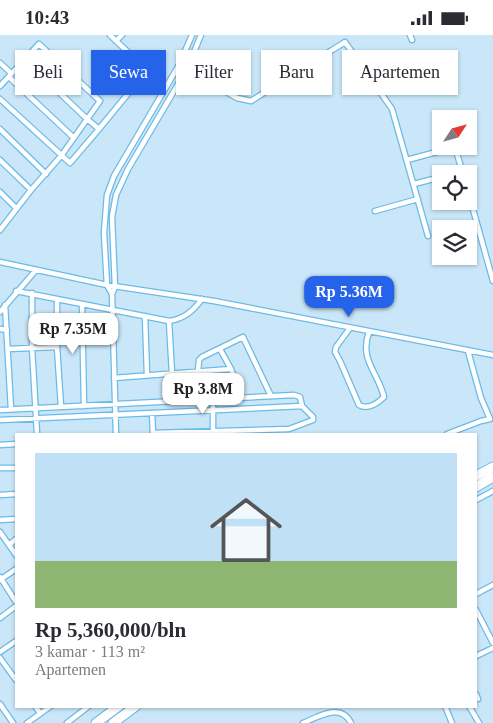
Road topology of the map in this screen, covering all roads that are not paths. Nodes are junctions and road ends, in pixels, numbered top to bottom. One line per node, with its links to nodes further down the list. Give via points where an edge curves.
1 (110, 35): 6 (street)
2 (122, 35): 6 (street)
3 (192, 35): 11 (street)
4 (201, 35): 12 (street)
5 (410, 35): 7 (street)
6 (116, 41): 10 (street)
7 (412, 41)
8 (32, 50): 9 (street, via 40,44)
9 (47, 50)
10 (126, 50)
11 (186, 50)
12 (195, 50)
13 (0, 63): 16 (street)
14 (15, 69): 16 (street)
15 (176, 70): 46 (street, via 114,175 107,195 104,233)
16 (10, 75): 18 (street); 27 (street)
17 (81, 81): 24 (street, via 100,101)
18 (0, 87)
19 (176, 88): 47 (street, via 116,195 112,217)
20 (62, 95): 24 (street)
21 (127, 95): 26 (street)
22 (232, 95): 30 (street, via 251,101 345,42 392,109)
23 (0, 99): 28 (street)
24 (87, 119): 26 (street); 27 (street)
25 (0, 129): 32 (street)
26 (99, 129): 28 (street, via 72,163)
27 (74, 138): 28 (street)
28 (61, 156): 32 (street)
29 (0, 160): 35 (street)
30 (408, 160): 31 (street, via 455,147); 34 (street)
31 (460, 165)
32 (46, 174): 35 (street)
33 (432, 179): 34 (street)
34 (414, 184): 37 (street)
35 (31, 190): 38 (street)
36 (0, 192): 38 (street)
37 (418, 199): 40 (street); 42 (street)
38 (16, 208): 41 (street)
39 (473, 210): 45 (street)
40 (376, 211)
41 (1, 226)
42 (428, 236)
43 (0, 262): 44 (street)
44 (36, 270): 46 (street); 48 (street)
45 (493, 281)
46 (107, 285): 47 (street); 50 (street)
47 (116, 287): 50 (street); 52 (street)
48 (16, 291): 49 (street); 54 (street)
49 (32, 293): 51 (street); 64 (street)
50 (112, 294): 55 (street)
51 (56, 299): 53 (street); 63 (street)
52 (202, 299): 58 (street, via 186,316); 59 (street)
53 (82, 304): 55 (street); 78 (street)
54 (5, 305): 56 (street); 61 (street)
55 (112, 310): 57 (street); 73 (street)
56 (0, 312)
57 (145, 316): 58 (street); 72 (street)
58 (169, 321): 71 (street)
59 (350, 328): 62 (street); 62 (street, via 335,352 362,407 384,397 366,354 365,342)
60 (0, 329): 61 (street)
61 (8, 330): 65 (street)
62 (369, 332): 67 (street)
63 (57, 347): 64 (street); 81 (street)
64 (32, 348): 65 (street); 80 (street)
65 (8, 349): 82 (street)
66 (220, 349): 69 (street); 70 (street, via 199,360); 74 (street, via 243,337)
67 (468, 351): 68 (street); 94 (street, via 490,419)
68 (493, 355)
69 (231, 369): 70 (street); 75 (street)
70 (198, 372): 71 (street)
71 (172, 374): 72 (street)
72 (147, 375): 73 (street)
73 (114, 379): 77 (street)
74 (271, 396): 75 (street); 79 (street, via 297,395)
75 (242, 398): 76 (street)
76 (213, 399): 77 (street); 84 (street)
77 (114, 404): 78 (street); 86 (street)
78 (84, 405): 81 (street)
79 (302, 406): 84 (street); 90 (street, via 313,420)
80 (36, 407): 81 (street); 82 (street); 87 (street)
81 (60, 407)
82 (11, 409): 83 (street)
83 (0, 410)
84 (213, 411): 85 (street); 89 (street)
85 (152, 413): 86 (street); 93 (street)
86 (115, 415): 87 (street); 92 (street)
87 (36, 419): 88 (street); 91 (street)
88 (0, 420)
89 (213, 431): 90 (street); 93 (street)
90 (289, 431)
91 (37, 433)
92 (116, 433)
93 (153, 433)
94 (450, 433)
95 (15, 444): 96 (street)
96 (0, 445)
97 (493, 467): 100 (highway)
98 (0, 468): 99 (street)
99 (15, 468)
100 (477, 475)
101 (493, 477): 102 (highway)
102 (477, 486)
103 (493, 491): 106 (street)
104 (15, 494): 105 (street)
105 (0, 495)
106 (477, 499)
107 (15, 519): 108 (street)
108 (0, 520)
109 (0, 532): 111 (street)
110 (15, 540): 111 (street)
111 (9, 545): 112 (street)
112 (15, 554)
113 (15, 570): 114 (street)
114 (0, 579): 117 (street)
115 (493, 585): 116 (street)
116 (477, 593)
117 (15, 601)
118 (15, 607): 120 (street)
119 (477, 612): 122 (street)
120 (0, 618)
121 (15, 643): 124 (street)
122 (493, 643)
123 (493, 648): 125 (street)
124 (0, 651)
125 (477, 656)
126 (0, 658): 127 (street)
127 (15, 679)
128 (0, 704): 137 (street)
129 (36, 708): 136 (street)
130 (47, 708): 136 (street)
131 (86, 708): 139 (street)
132 (116, 708): 140 (highway)
133 (133, 708): 141 (highway)
134 (446, 708): 144 (street)
135 (470, 708): 145 (street)
136 (40, 713): 138 (street)
137 (13, 723)
138 (27, 723)
139 (66, 723)
140 (96, 723)
141 (113, 723)
142 (302, 723): 143 (street, via 331,712 339,712)
143 (351, 723)
144 (452, 723)
145 (479, 723)

